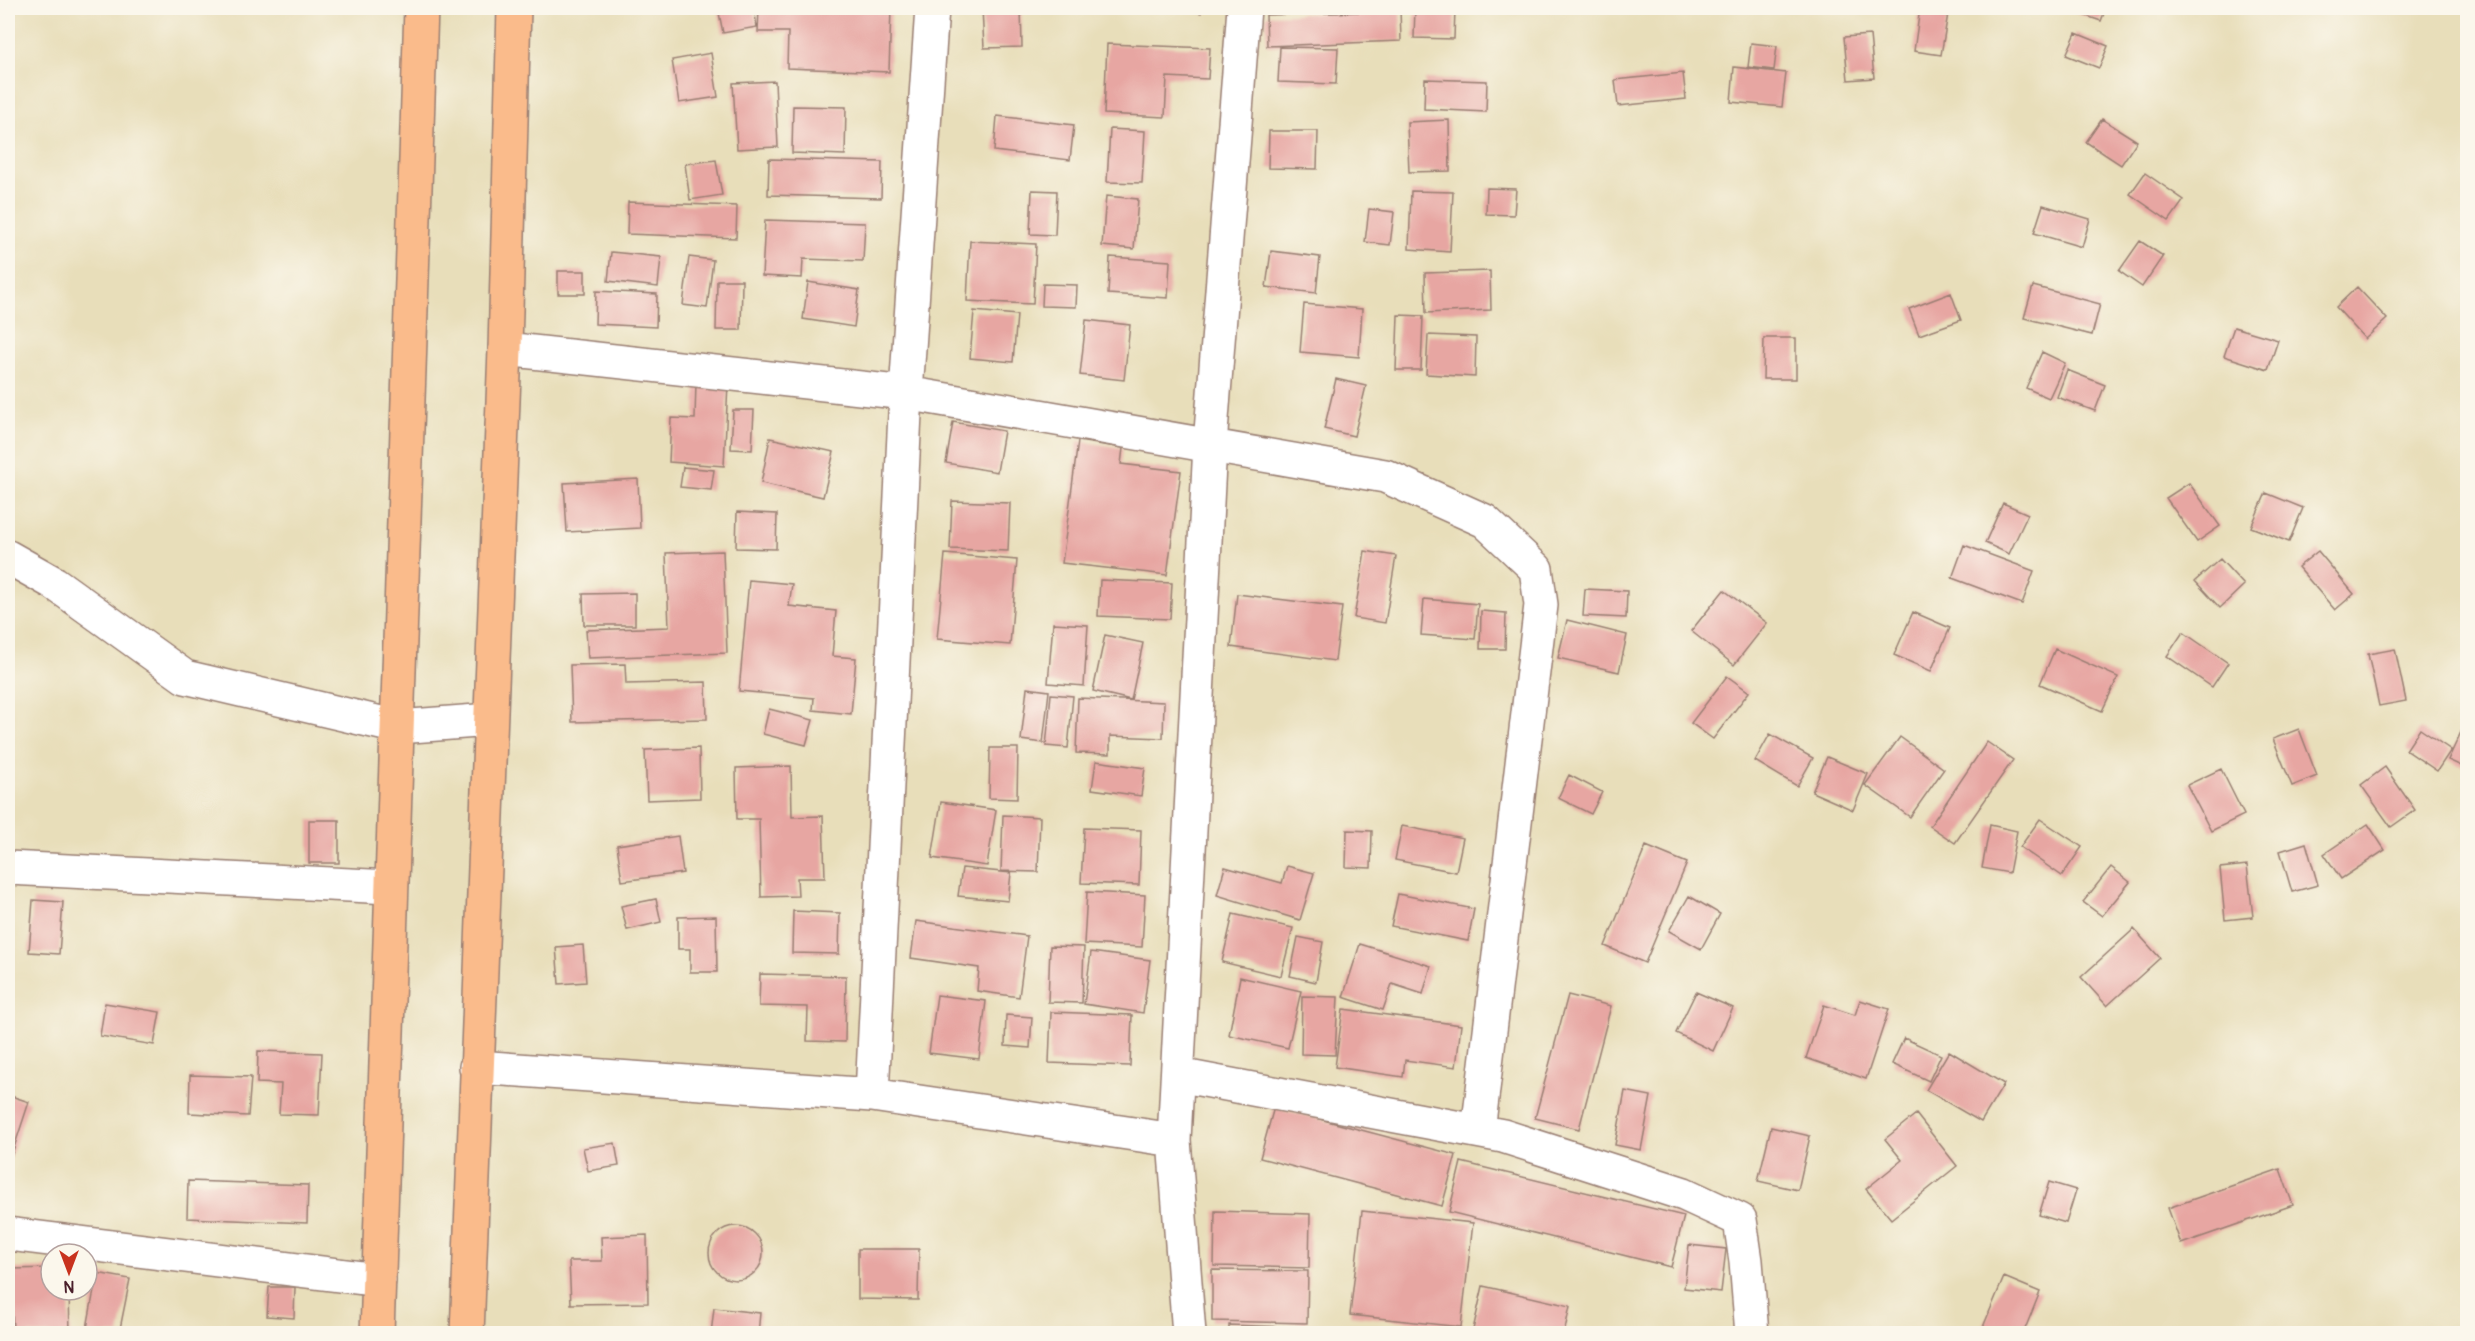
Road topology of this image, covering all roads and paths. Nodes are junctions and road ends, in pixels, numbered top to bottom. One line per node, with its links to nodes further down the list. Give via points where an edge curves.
1 (421, 8): 10 (highway)
2 (513, 8): 5 (highway)
3 (932, 8): 6 (street)
4 (1244, 8): 7 (street)
5 (505, 349): 6 (street); 9 (highway)
6 (906, 393): 7 (street); 15 (street)
7 (1210, 445): 14 (street); 16 (street, via 1385,476 1485,521 1536,569 1541,605)
8 (8, 556): 10 (street, via 54,582 185,677)
9 (490, 720): 10 (street); 13 (highway)
10 (398, 727): 12 (highway)
11 (8, 868): 12 (street)
12 (390, 887): 19 (highway)
13 (476, 1067): 15 (street); 21 (highway)
14 (1178, 1075): 16 (street); 17 (street)
15 (872, 1095): 17 (street)
16 (1478, 1131): 23 (street, via 1684,1194 1740,1220)
17 (1174, 1140): 22 (street)
18 (8, 1234): 19 (street)
19 (379, 1280): 20 (highway)
20 (377, 1334)
21 (467, 1334)
22 (1188, 1334)
23 (1752, 1334)

